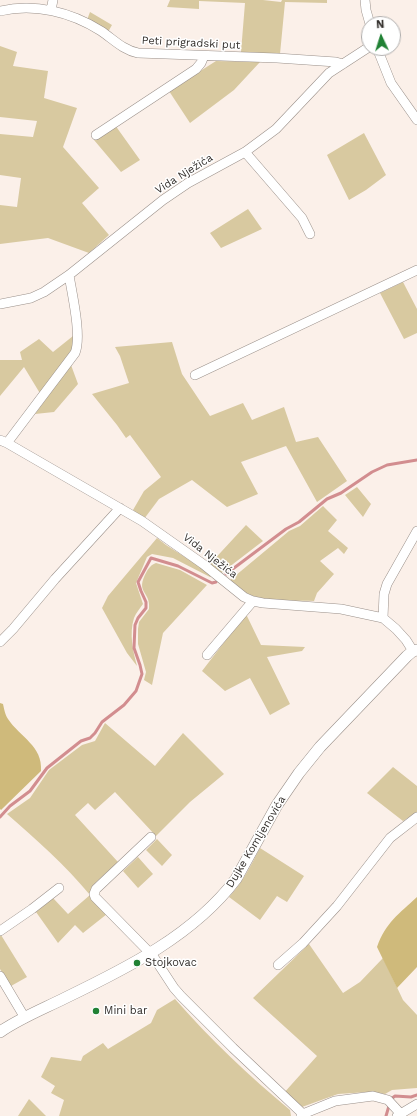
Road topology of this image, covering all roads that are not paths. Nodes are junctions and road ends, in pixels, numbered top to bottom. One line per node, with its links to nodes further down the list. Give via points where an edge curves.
1 (53, 0): 3 (street)
2 (365, 0): 5 (street)
3 (51, 10): 4 (street, Peti prigradski put); 7 (street, Peti prigradski put, via 88,23 131,51)
4 (0, 11)
5 (368, 16)
6 (361, 52): 9 (street, Vida Nježića)
7 (204, 56): 9 (street, Peti prigradski put, via 277,58); 11 (street, via 196,69)
8 (380, 56): 10 (street, via 390,84)
9 (343, 64): 12 (street, Vida Nježića, via 330,72 276,129)
10 (417, 120)
11 (96, 135)
12 (245, 152): 13 (street, via 302,218); 15 (street, Vida Nježića, via 188,183 163,200)
13 (310, 234)
14 (417, 270): 17 (street)
15 (69, 274): 16 (street, Vida Nježića, via 31,298); 18 (street, via 77,348 33,411)
16 (0, 304)
17 (195, 375)
18 (4, 442): 19 (street, Vida Nježića)
19 (120, 508): 21 (street, Vida Nježića); 23 (street)
20 (417, 531): 22 (street, via 387,584)
21 (253, 601): 22 (street, Vida Nježića, via 341,609); 25 (street)
22 (383, 618): 24 (street, Vida Nježića)
23 (0, 642)
24 (415, 650): 30 (street, Dujke Komljenovića, via 320,747 299,773 277,805 229,888 189,926)
25 (207, 655)
26 (417, 817): 31 (street, via 390,838 338,906)
27 (151, 837): 30 (street, via 96,889 94,894)
28 (59, 888): 29 (street)
29 (0, 931)
30 (149, 953): 33 (street, Dujke Komljenovića); 36 (street, via 177,992)
31 (278, 965)
32 (0, 976): 33 (street)
33 (25, 1018): 34 (street, Dujke Komljenovića)
34 (0, 1032)
35 (417, 1104): 37 (street)
36 (302, 1115): 37 (street, via 324,1104 373,1096 391,1103)
37 (399, 1115)

